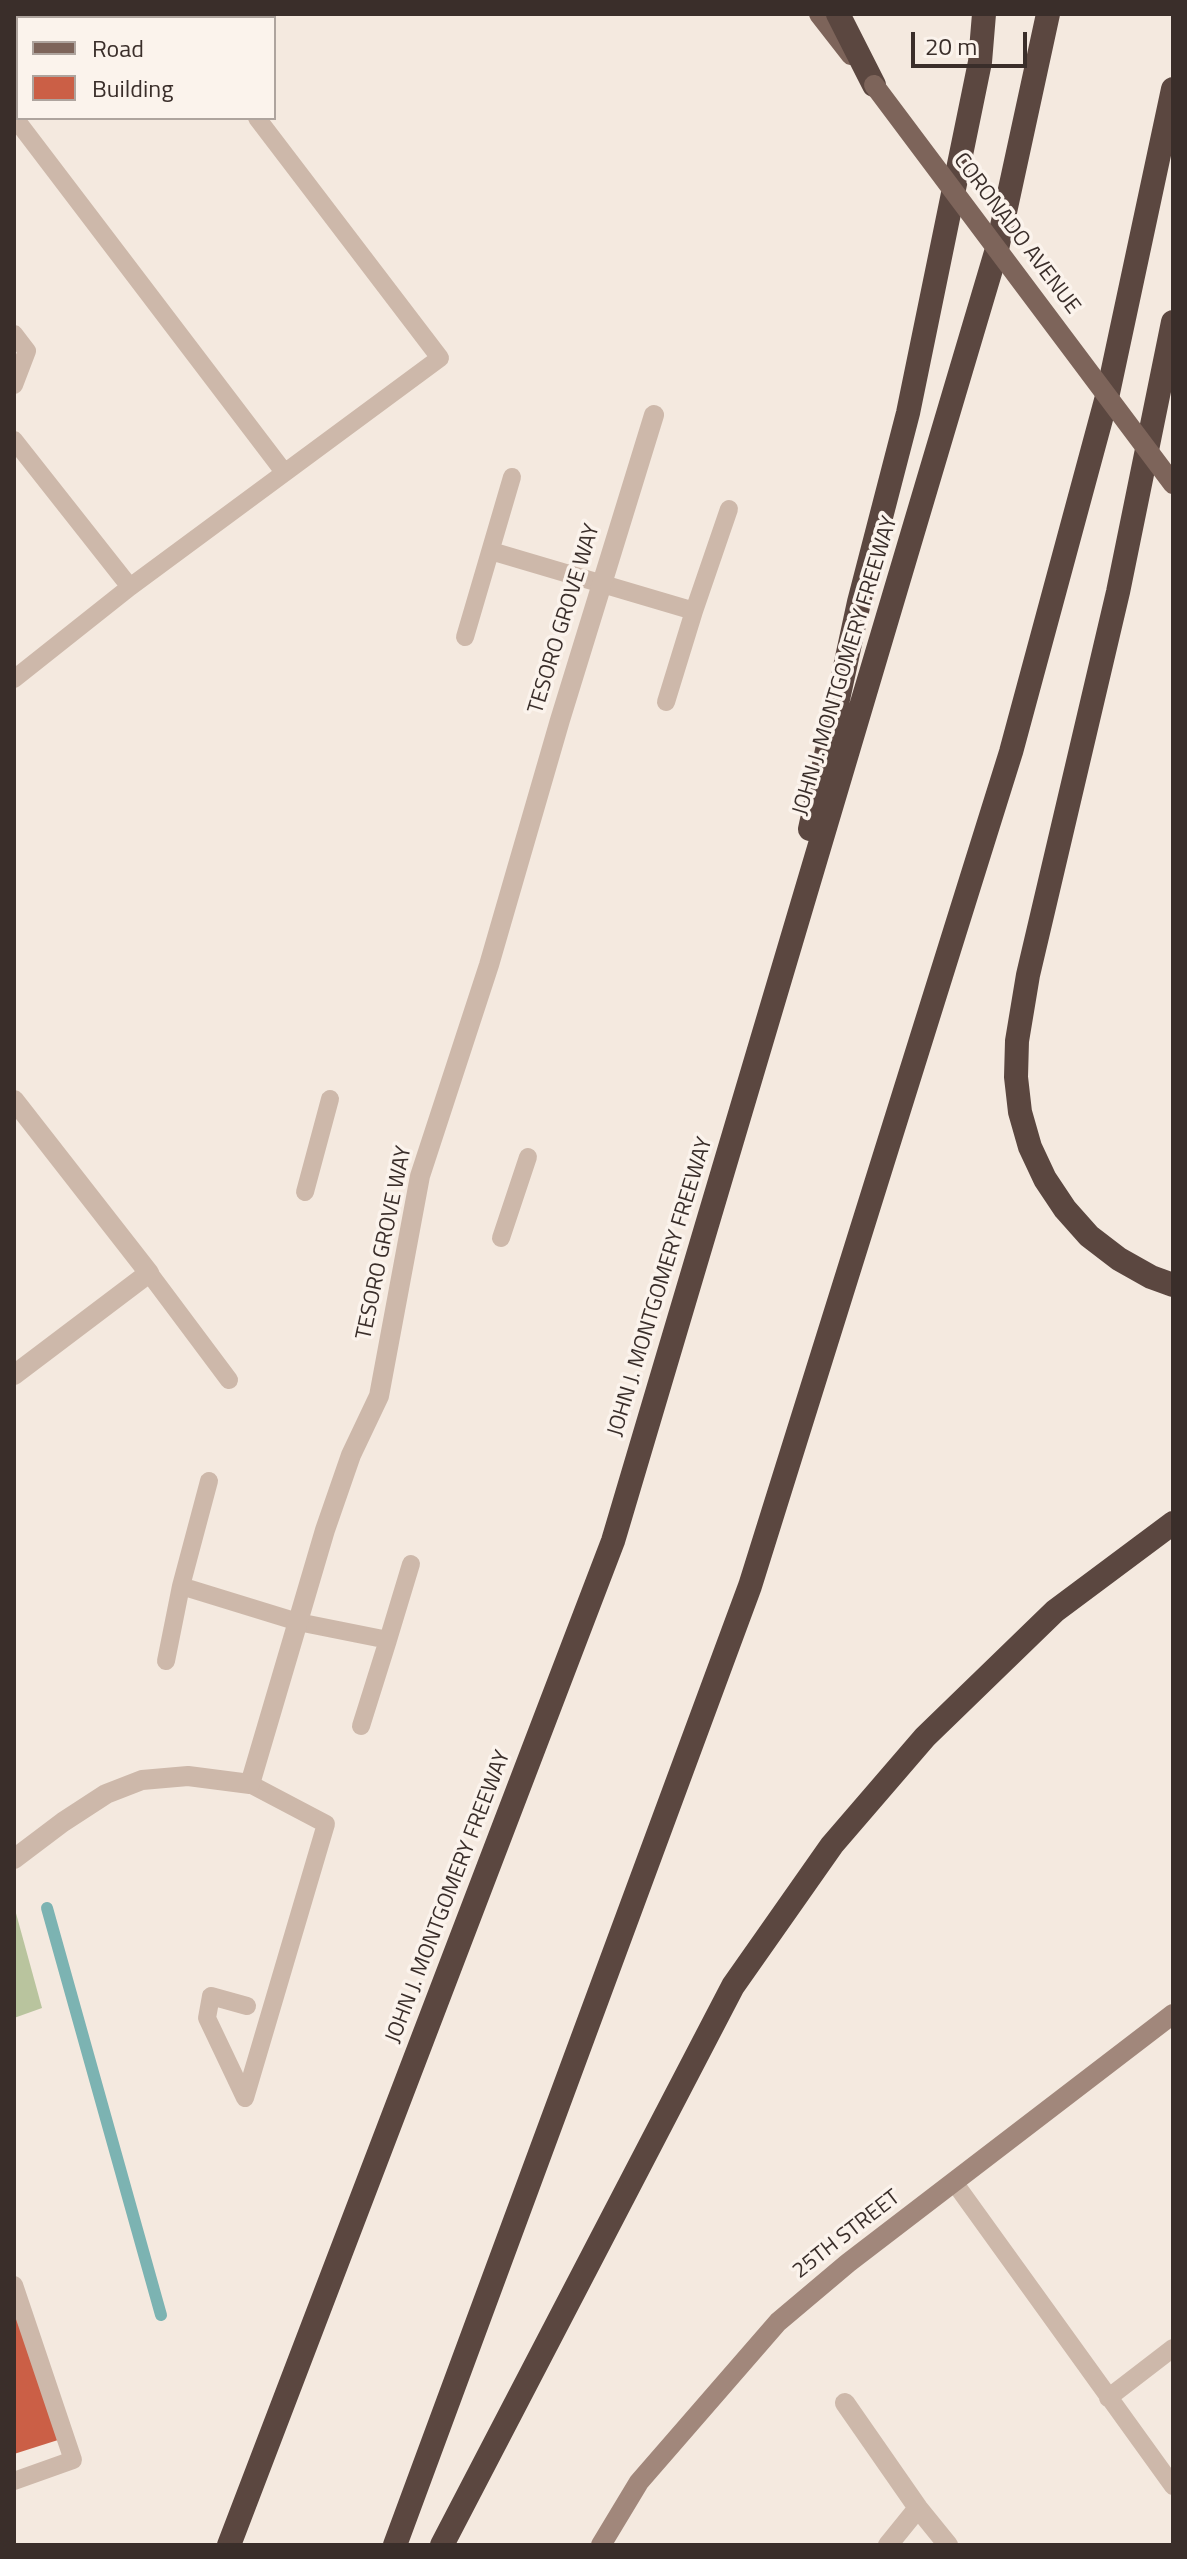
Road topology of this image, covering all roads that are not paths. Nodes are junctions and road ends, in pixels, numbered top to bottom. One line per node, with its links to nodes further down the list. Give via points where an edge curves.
1 (819, 14): 5 (main road, CORONADO AVENUE)
2 (838, 14): 5 (highway)
3 (984, 14): 25 (highway, via 980,62 908,413 859,602)
4 (1048, 14): 25 (highway, JOHN J. MONTGOMERY FREEWAY, via 997,249)
5 (874, 85): 16 (main road, CORONADO AVENUE, bridge)
6 (1173, 89): 56 (highway, via 1108,393 1011,752 750,1586)
7 (16, 120): 14 (lane)
8 (259, 120): 14 (lane, via 440,358)
9 (1173, 322): 32 (highway, via 1118,592 1028,975 1016,1077 1030,1147 1065,1209 1119,1259)
10 (14, 334): 11 (lane, via 27,351)
11 (14, 385)
12 (654, 415): 19 (street, TESORO GROVE WAY)
13 (14, 440): 20 (lane)
14 (284, 472): 20 (lane)
15 (512, 477): 18 (lane)
16 (1173, 484)
17 (729, 509): 21 (lane)
18 (491, 551): 19 (lane); 22 (lane)
19 (601, 582): 21 (lane); 39 (street, TESORO GROVE WAY, via 489,965 420,1176 379,1396 351,1455)
20 (130, 587): 23 (lane)
21 (694, 611): 24 (lane)
22 (465, 637)
23 (14, 679)
24 (666, 702)
25 (767, 1023): 55 (highway, JOHN J. MONTGOMERY FREEWAY, via 613,1541)
26 (330, 1099): 29 (lane)
27 (14, 1100): 31 (street)
28 (528, 1157): 30 (lane)
29 (305, 1192)
30 (501, 1238)
31 (149, 1273): 33 (street); 34 (lane)
32 (1173, 1285)
33 (14, 1375)
34 (229, 1380)
35 (209, 1481): 38 (lane)
36 (1173, 1523): 57 (highway, via 1055,1611 925,1737 832,1845 733,1986)
37 (411, 1564): 40 (lane)
38 (181, 1586): 39 (lane); 41 (lane)
39 (298, 1622): 40 (lane); 43 (street, TESORO GROVE WAY)
40 (388, 1640): 42 (lane)
41 (166, 1661)
42 (361, 1726)
43 (250, 1784): 44 (street, via 188,1776 142,1780 106,1794); 45 (lane, via 326,1824 245,2098 207,2018 211,1996)
44 (14, 1859)
45 (247, 2006)
46 (1173, 2014): 47 (street, 25TH STREET)
47 (954, 2182): 50 (lane); 58 (street, 25TH STREET, via 778,2322 639,2482)
48 (14, 2285): 52 (lane, via 73,2460)
49 (1173, 2348): 50 (lane)
50 (1108, 2398): 53 (lane)
51 (845, 2403): 54 (street)
52 (14, 2481)
53 (1173, 2486)
54 (918, 2508): 59 (street); 60 (street)
55 (229, 2545)
56 (395, 2545)
57 (442, 2545)
58 (601, 2545)
59 (888, 2545)
60 (948, 2545)

